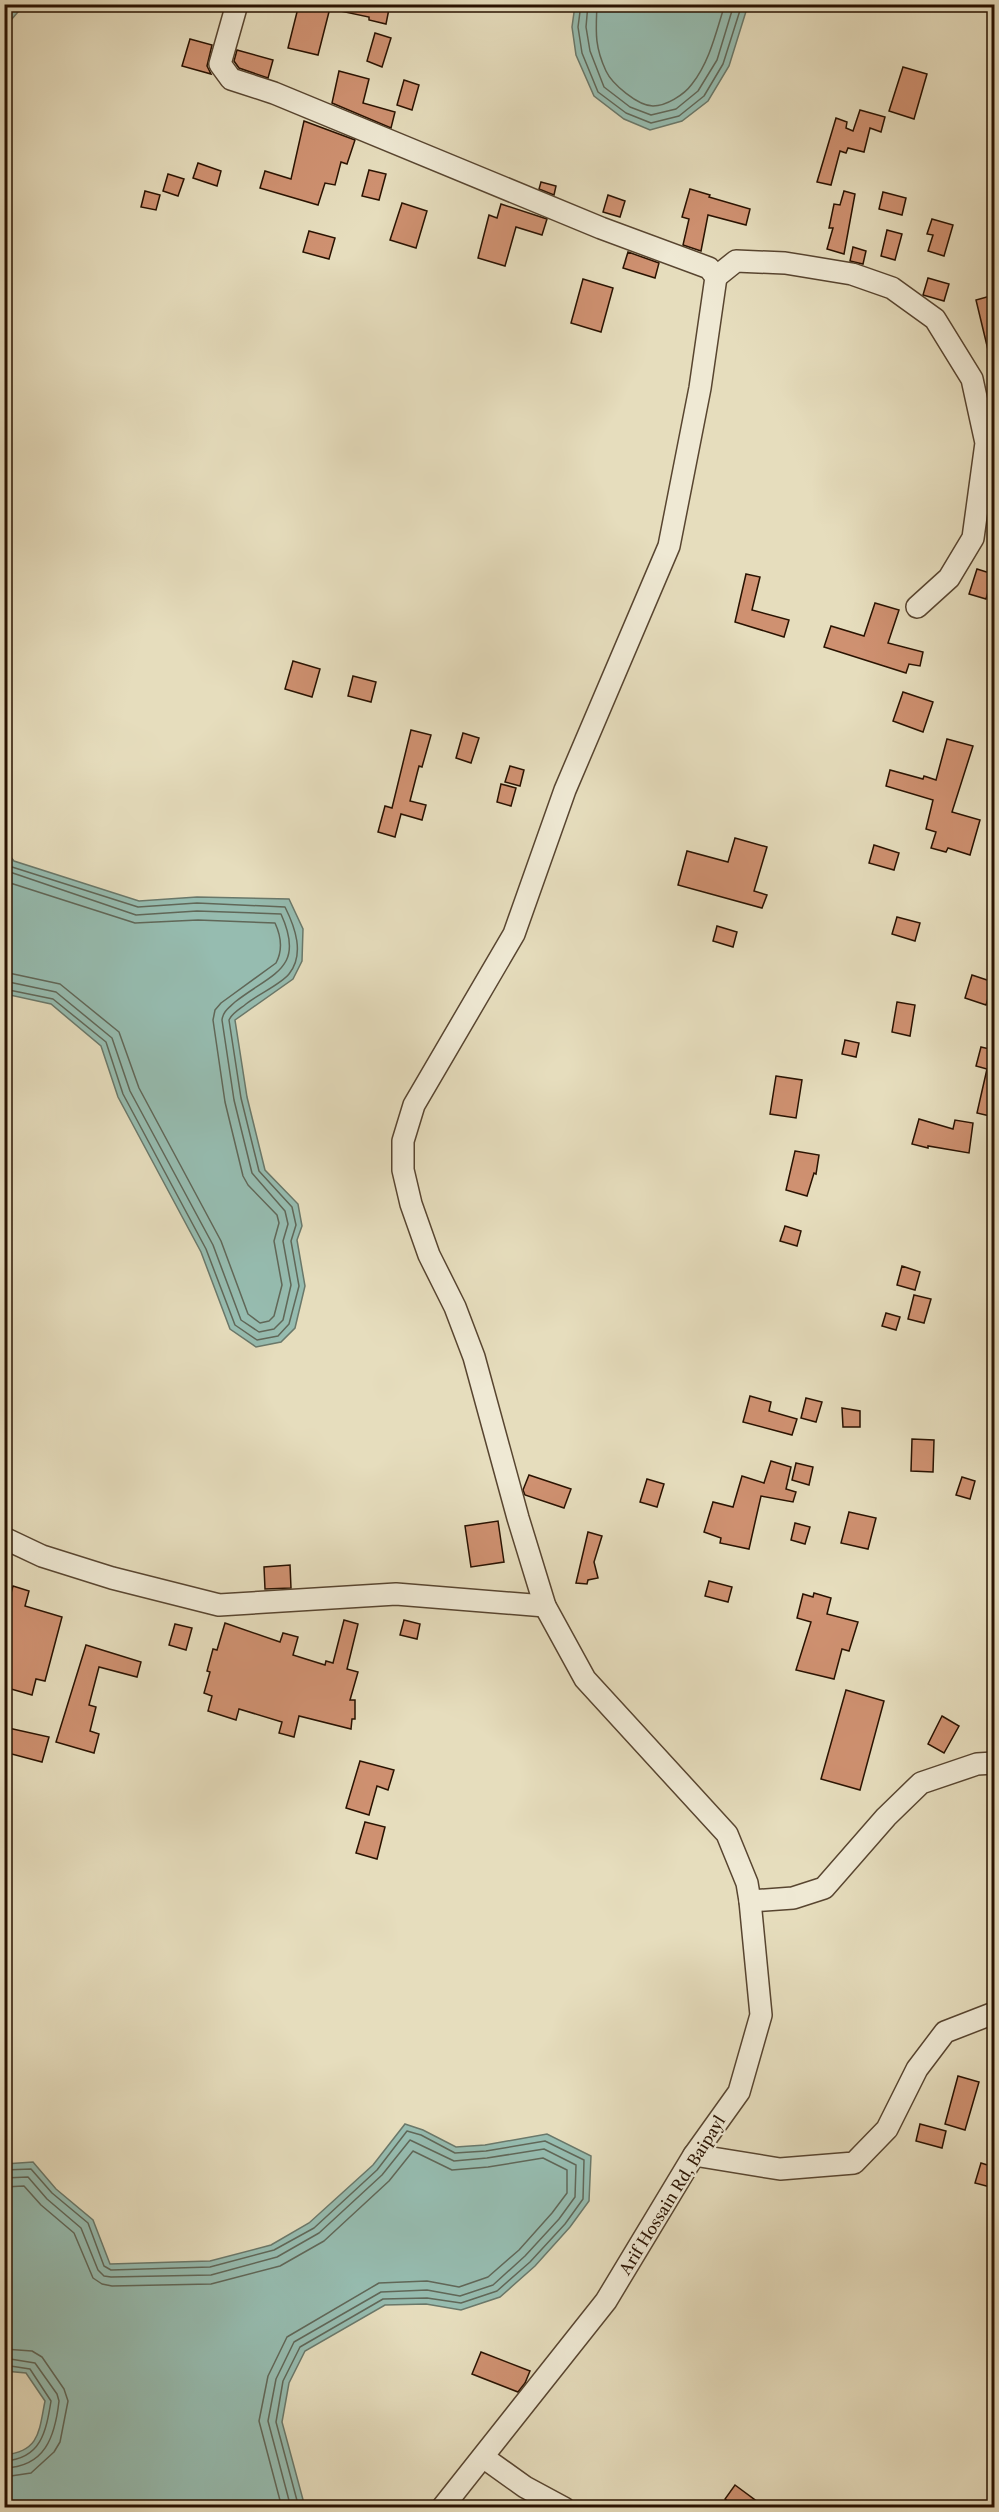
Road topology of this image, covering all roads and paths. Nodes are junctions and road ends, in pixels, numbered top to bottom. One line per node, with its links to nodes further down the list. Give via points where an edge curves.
1 (237, 4): 2 (street, via 220,64 231,79 709,268)
2 (716, 277): 3 (street, via 736,261 785,263 852,274 892,288 935,319 972,379 986,443 973,538 949,578); 5 (street, via 700,388 669,546 565,790 514,934 414,1105 403,1141 403,1170 411,1204 474,1357)
3 (917, 607)
4 (4, 1538): 5 (street, via 42,1556 112,1578 219,1605 396,1594)
5 (545, 1606): 7 (street, Arif Hossain Rd, Baipayl, via 585,1679 727,1834 747,1883)
6 (994, 1763): 7 (street, via 977,1764 921,1783 886,1816 824,1888 793,1898)
7 (750, 1901): 9 (street, Arif Hossain Rd, Baipayl, via 761,2015 739,2092)
8 (994, 2013): 9 (street, via 945,2032 917,2069 887,2129 854,2163 780,2169)
9 (694, 2155): 10 (street, Arif Hossain Rd, Baipayl, via 606,2301)
10 (483, 2457): 11 (street, Arif Hossain Rd, Baipayl); 12 (street, via 525,2487)
11 (442, 2508)
12 (564, 2508)

